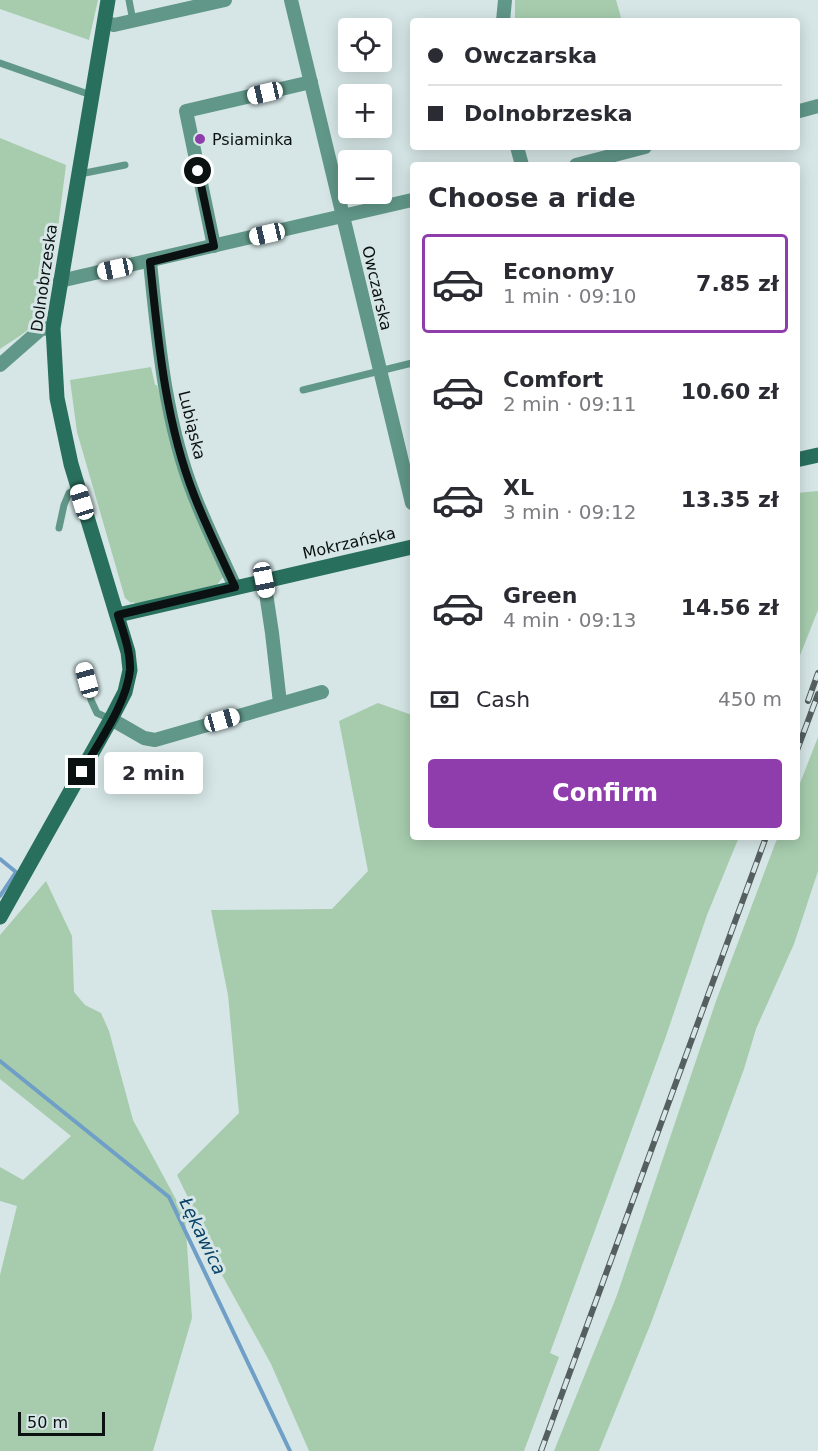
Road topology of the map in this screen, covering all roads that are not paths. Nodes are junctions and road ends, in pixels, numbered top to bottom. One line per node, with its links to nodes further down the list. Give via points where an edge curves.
1 (108, 0): 8 (street, Dolnobrzeska)
2 (129, 0): 7 (lane)
3 (225, 0): 7 (street)
4 (291, 0): 10 (street, Owczarska)
5 (505, 0): 6 (street)
6 (503, 18)
7 (133, 21): 8 (street)
8 (104, 22): 11 (street, Dolnobrzeska)
9 (0, 63): 11 (lane)
10 (311, 82): 19 (street, Owczarska); 20 (street, via 186,111)
11 (91, 95): 17 (street, Dolnobrzeska)
12 (818, 106): 13 (street)
13 (800, 111)
14 (634, 150): 15 (street)
15 (588, 162)
16 (125, 165): 17 (lane)
17 (77, 175): 22 (street, Dolnobrzeska)
18 (410, 200): 19 (street)
19 (343, 216): 20 (street); 26 (street, Owczarska)
20 (214, 246): 21 (street)
21 (150, 262): 22 (street); 35 (street, Lubiąska, via 160,360 175,430 193,494)
22 (60, 281): 23 (street, Dolnobrzeska)
23 (52, 328): 25 (street, via 41,329); 31 (street, Dolnobrzeska, via 57,398)
24 (410, 364): 26 (lane)
25 (0, 365)
26 (380, 371): 27 (lane); 30 (street, Owczarska)
27 (303, 390)
28 (818, 455): 29 (street)
29 (800, 459)
30 (409, 475)
31 (78, 488): 32 (lane, via 69,493); 36 (street, Dolnobrzeska)
32 (59, 528)
33 (410, 547): 34 (street, Mokrzańska)
34 (264, 580): 35 (street, Mokrzańska); 39 (street)
35 (235, 587): 36 (street, Mokrzańska)
36 (118, 615): 40 (street, Dolnobrzeska, via 130,670 125,692)
37 (83, 666): 40 (lane, via 97,713)
38 (322, 692): 39 (street)
39 (280, 703): 40 (street, via 154,740)
40 (111, 719): 41 (street, Dolnobrzeska)
41 (0, 917)

